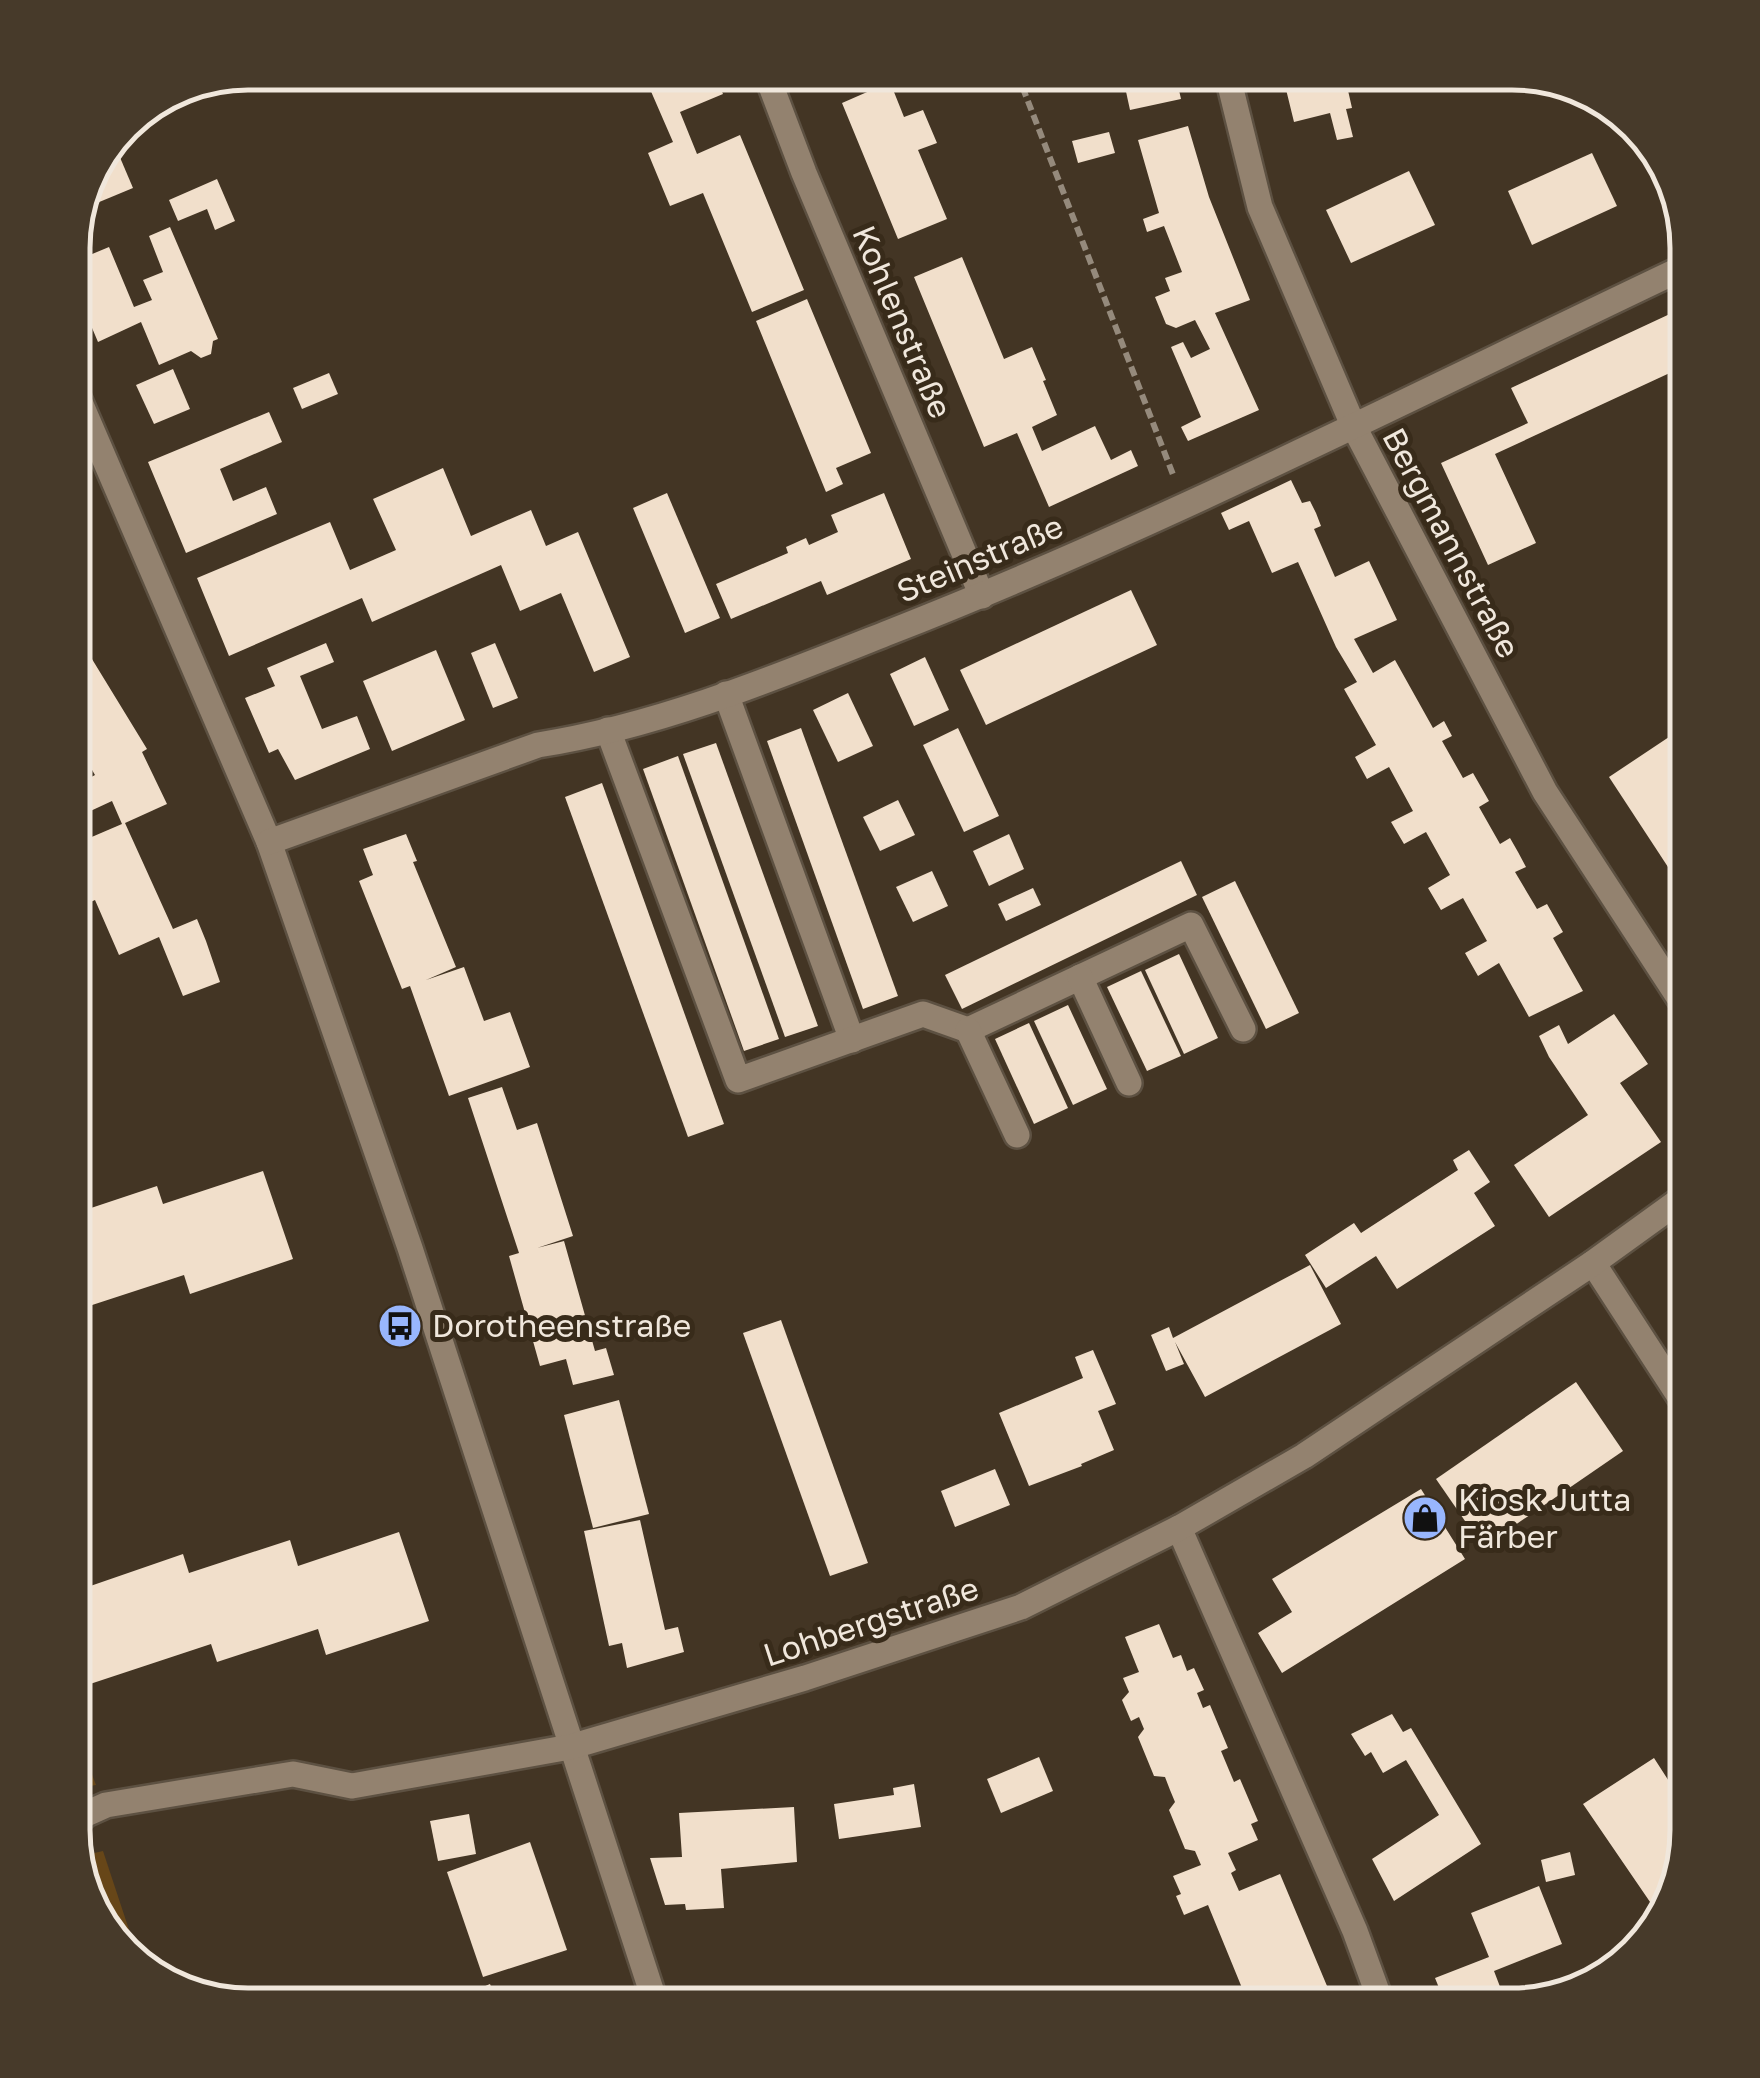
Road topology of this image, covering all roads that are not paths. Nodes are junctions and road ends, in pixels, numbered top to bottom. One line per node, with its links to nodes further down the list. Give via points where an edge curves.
1 (772, 90): 6 (street, Kohlenstraße)
2 (1231, 90): 4 (street, Bergmannstraße, via 1260,207)
3 (1670, 275): 4 (street, Steinstraße)
4 (1353, 425): 6 (street, Steinstraße); 11 (street, Bergmannstraße, via 1545,792)
5 (90, 426): 9 (street)
6 (982, 596): 7 (street, Steinstraße)
7 (726, 694): 8 (street, Steinstraße); 14 (street)
8 (608, 730): 9 (street, Steinstraße, via 538,745); 14 (street, via 738,1080)
9 (269, 842): 21 (street, via 410,1248)
10 (1080, 977): 12 (street); 13 (street, via 1191,924); 15 (street)
11 (1670, 983)
12 (968, 1030): 14 (street, via 923,1014); 16 (street)
13 (1243, 1030)
14 (852, 1040)
15 (1129, 1083)
16 (1017, 1135)
17 (1670, 1208): 18 (street, Lohbergstraße)
18 (1592, 1263): 19 (street); 20 (street, Lohbergstraße, via 1304,1456)
19 (1670, 1381)
20 (1179, 1528): 21 (street, Lohbergstraße, via 1021,1607); 24 (street)
21 (570, 1747): 22 (street, Lohbergstraße, via 352,1786 292,1774); 23 (street)
22 (90, 1812)
23 (650, 1988)
24 (1375, 1988)

